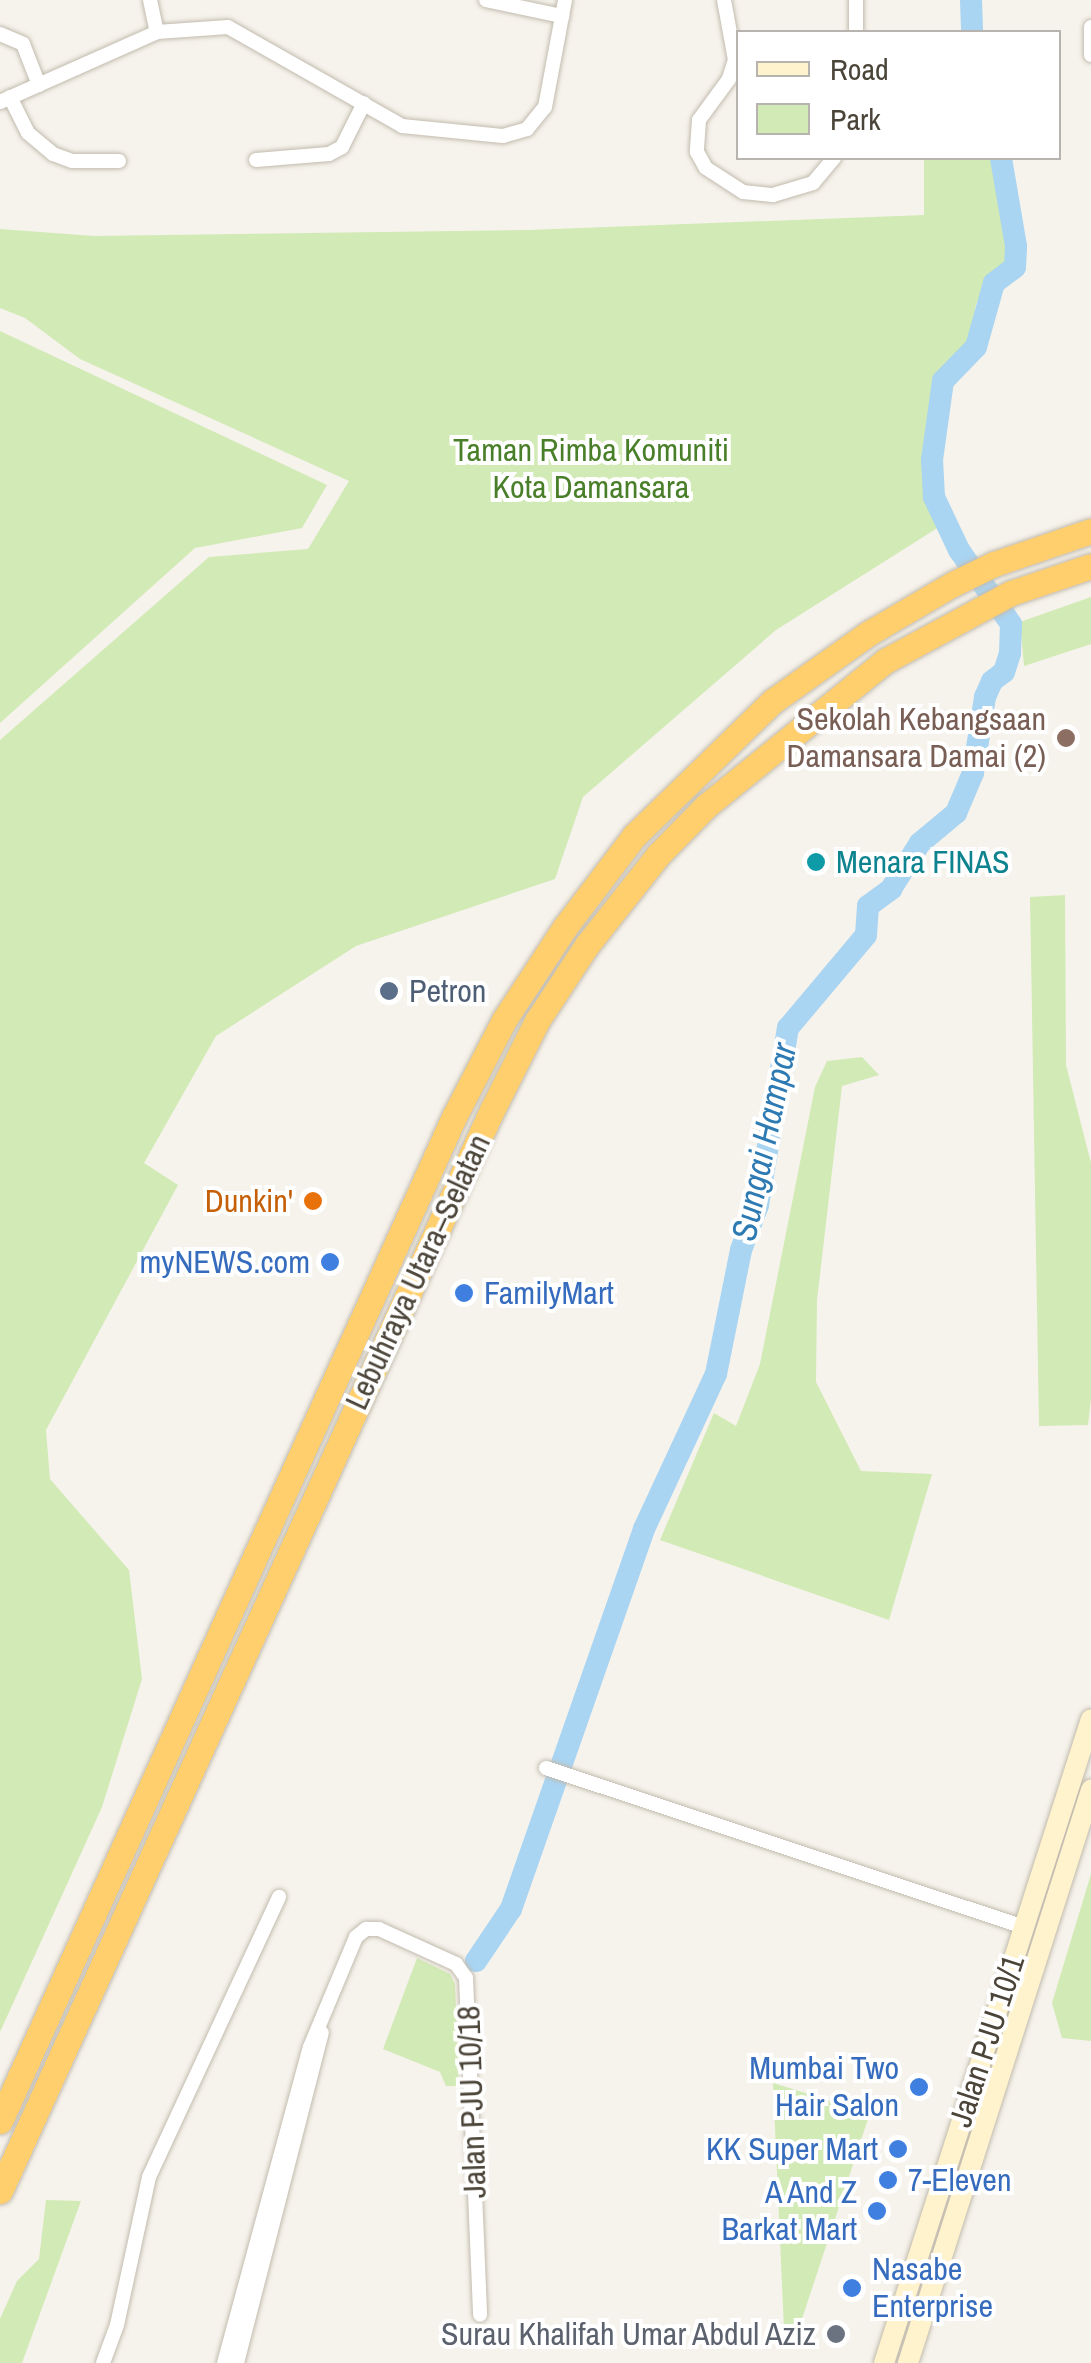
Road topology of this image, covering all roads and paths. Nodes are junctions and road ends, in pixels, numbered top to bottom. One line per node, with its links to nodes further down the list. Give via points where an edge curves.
1 (150, 0): 9 (street)
2 (486, 0): 6 (street)
3 (565, 0): 6 (street)
4 (724, 0): 16 (street, via 735,60 729,80 699,120 697,152 706,168 743,192 773,194 812,182)
5 (856, 0): 8 (street)
6 (562, 16): 14 (street, via 544,107 527,129 503,136 416,129)
7 (1091, 26): 11 (street)
8 (856, 30)
9 (157, 32): 12 (street); 14 (street, via 228,27)
10 (0, 34): 12 (street, via 23,44)
11 (1091, 55)
12 (39, 85): 13 (street)
13 (5, 99): 17 (street, via 28,133 53,154)
14 (364, 103): 15 (street, via 342,147 329,154)
15 (256, 160)
16 (832, 160)
17 (119, 161)
18 (1091, 530): 26 (highway, Lebuhraya Utara–Selatan, via 953,584 773,701 634,836 565,927 504,1020 423,1184)
19 (1091, 566): 27 (highway, Lebuhraya Utara–Selatan, via 1011,593 885,660 706,806 599,930 537,1021 407,1292)
20 (1091, 1719): 22 (street, Jalan PJU 10/1)
21 (546, 1768): 24 (street)
22 (1081, 1786): 24 (street, Jalan PJU 10/1); 28 (street, Jalan PJU 10/1, via 1074,1846)
23 (279, 1897): 31 (street, via 149,2178)
24 (1024, 1927): 29 (street, Jalan PJU 10/1)
25 (326, 2012): 30 (street, Jalan PJU 10/18, via 356,1937 366,1929 456,1964 466,1978); 32 (street, Jalan PJU 10/18, via 310,2047); 33 (street, Jalan PJU 10/18)
26 (0, 2121)
27 (0, 2191)
28 (961, 2200): 29 (street); 35 (street, Jalan PJU 10/1)
29 (918, 2255): 34 (street, Jalan PJU 10/1)
30 (480, 2315)
31 (103, 2363)
32 (224, 2363)
33 (237, 2363)
34 (884, 2363)
35 (908, 2363)

